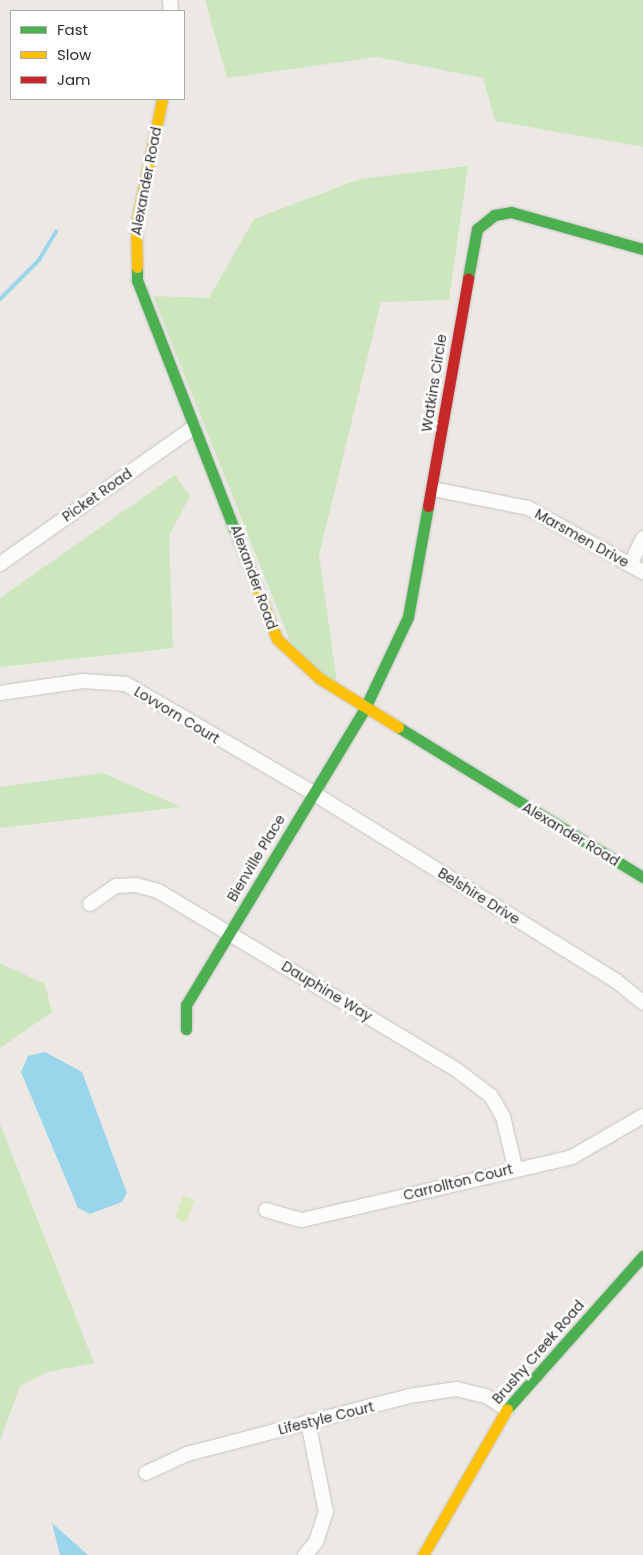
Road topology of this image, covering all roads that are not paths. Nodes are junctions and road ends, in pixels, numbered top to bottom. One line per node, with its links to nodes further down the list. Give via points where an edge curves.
1 (162, 100): 3 (street, Alexander Road, via 136,225 135,270)
2 (643, 249): 4 (street, Watkins Circle, via 518,213 500,213 484,222 469,255)
3 (194, 427): 6 (street, Picket Road); 10 (street, Alexander Road, via 277,639 298,664)
4 (433, 489): 7 (street, Marsmen Drive, via 528,508); 10 (street, Watkins Circle, via 408,617)
5 (643, 538): 7 (street)
6 (0, 564)
7 (630, 565): 8 (street, Marsmen Drive)
8 (643, 572)
9 (0, 693): 11 (street, Lovvorn Court, via 83,681 126,684)
10 (365, 708): 11 (street, Bienville Place); 12 (street, Alexander Road)
11 (312, 793): 14 (street, Bienville Place); 15 (street, Belshire Drive, via 606,975)
12 (643, 877)
13 (90, 904): 14 (street, Dauphine Way, via 116,886 136,884 158,891)
14 (229, 932): 16 (street, Bienville Place, via 186,1005); 18 (street, Dauphine Way, via 454,1068 492,1096 503,1117)
15 (643, 1003)
16 (186, 1029)
17 (643, 1116): 18 (street, Carrollton Court, via 572,1157)
18 (515, 1167): 19 (street, Carrollton Court, via 302,1220)
19 (266, 1210)
20 (643, 1256): 21 (street, Brushy Creek Road)
21 (507, 1409): 22 (street, Lifestyle Court, via 457,1389); 25 (street, Brushy Creek Road)
22 (308, 1422): 23 (street, Lifestyle Court, via 187,1454); 24 (street, via 326,1512 316,1542)
23 (146, 1473)
24 (305, 1555)
25 (423, 1555)

